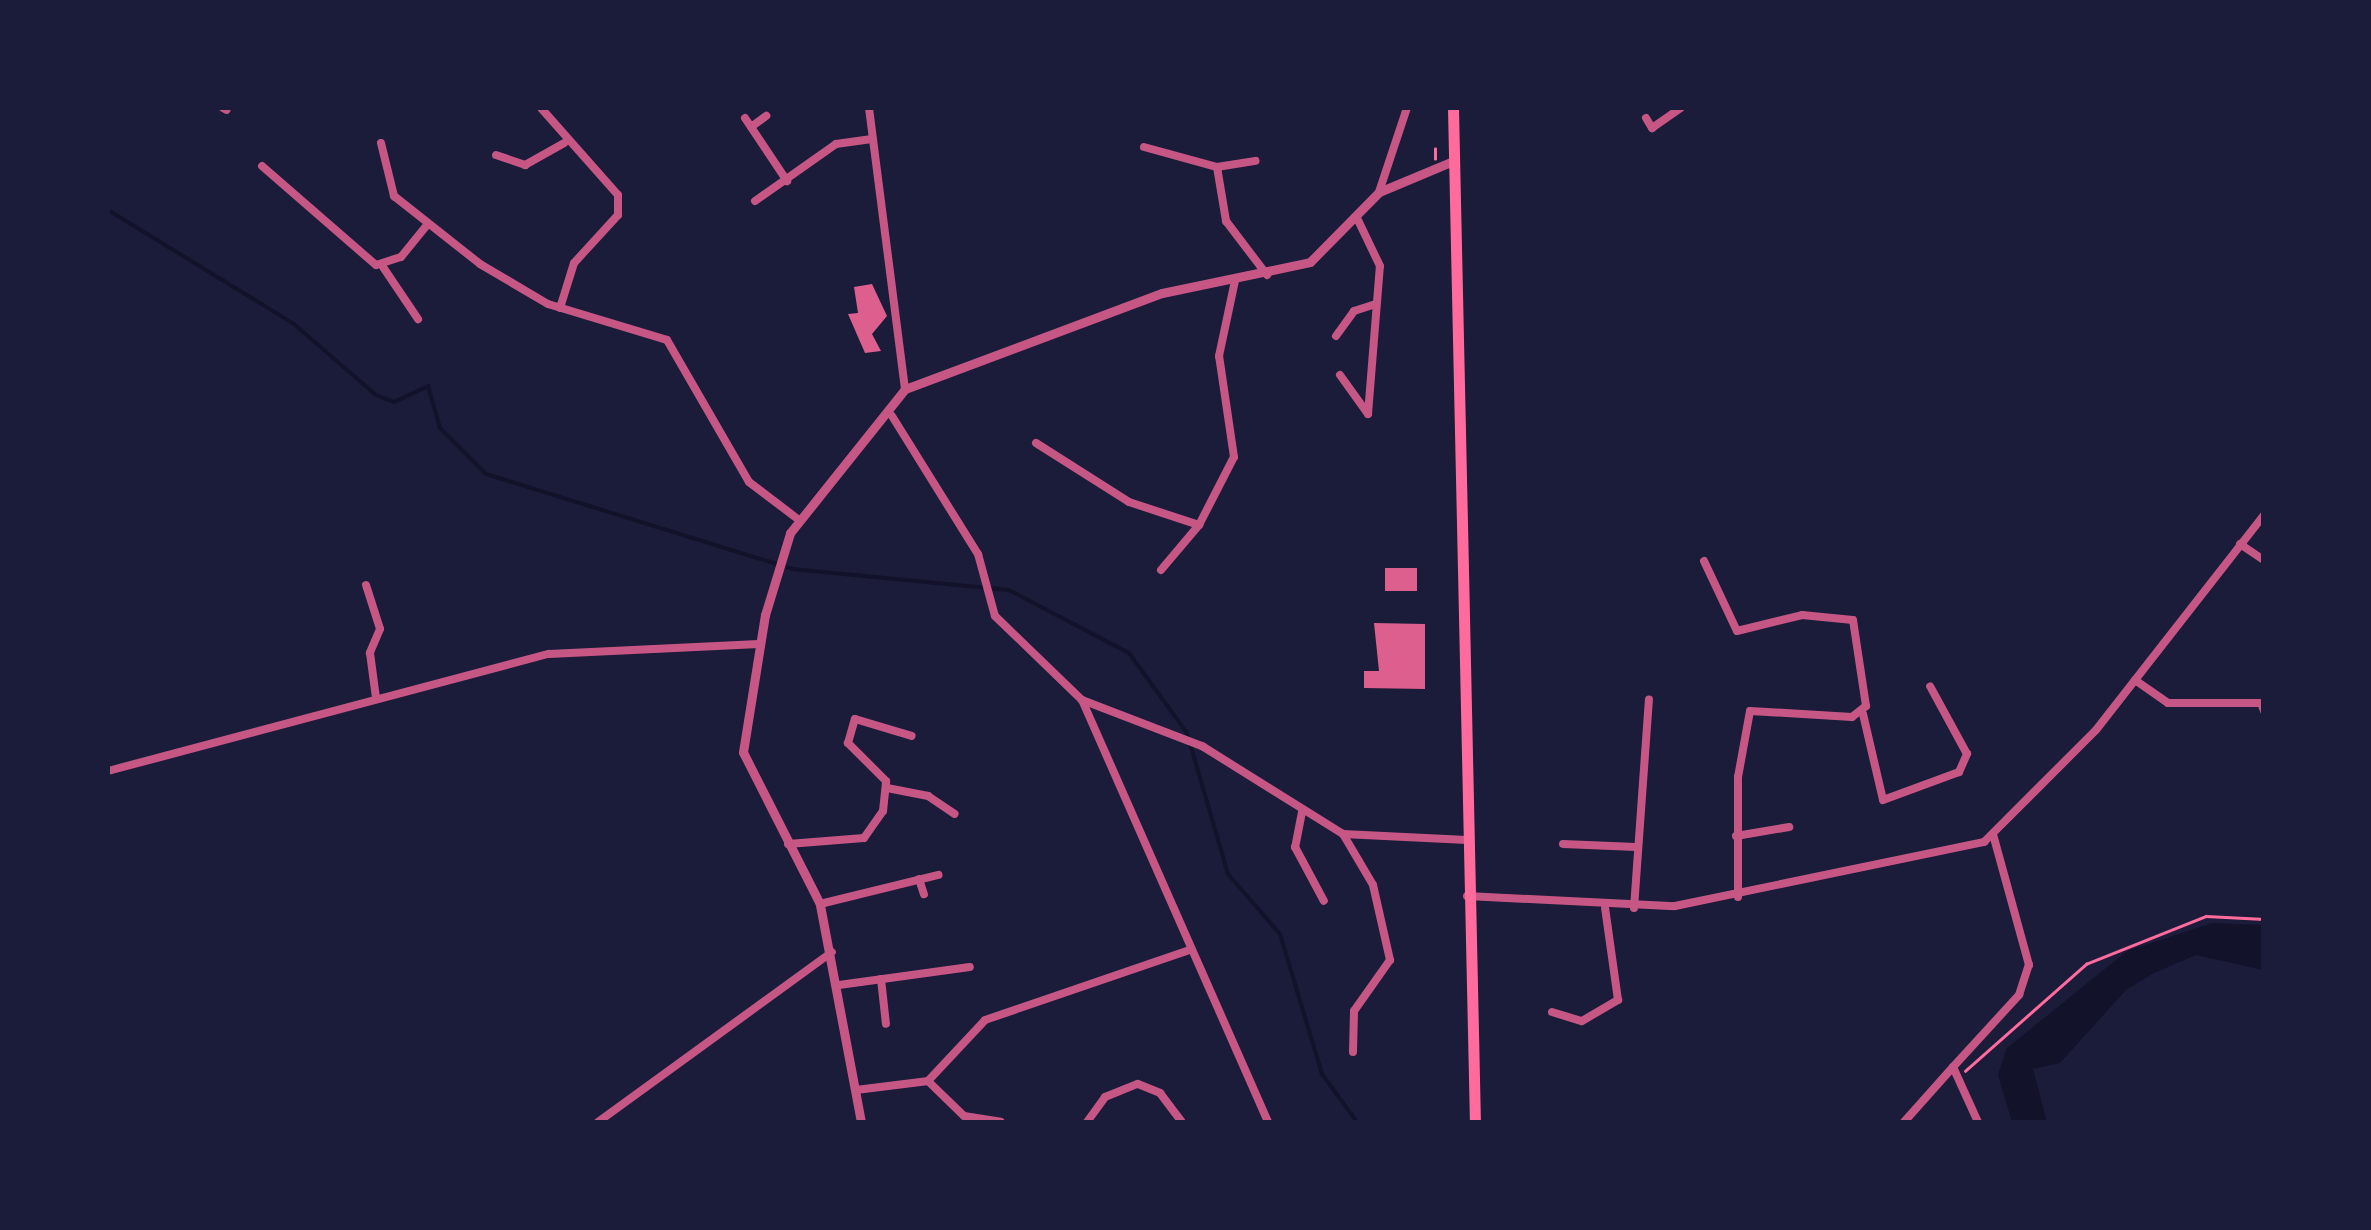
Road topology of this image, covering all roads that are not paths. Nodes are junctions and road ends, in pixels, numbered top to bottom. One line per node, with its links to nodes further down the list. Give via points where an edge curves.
1 (541, 108): 11 (street)
2 (869, 108): 10 (street)
3 (1407, 108): 20 (street)
4 (1453, 108): 15 (highway)
5 (1681, 108): 8 (street, via 1652,128)
6 (766, 116): 9 (street)
7 (744, 118): 9 (street)
8 (1646, 118)
9 (751, 127): 19 (street)
10 (872, 139): 19 (street, via 836,144); 32 (street)
11 (564, 142): 14 (street, via 524,165); 28 (street, via 610,185 618,206 574,263)
12 (381, 143): 23 (street, via 386,182)
13 (1144, 147): 18 (street)
14 (496, 154)
15 (1453, 161): 20 (street); 60 (highway)
16 (1256, 162): 18 (street)
17 (262, 166): 24 (street)
18 (1218, 167): 25 (street, via 1226,221)
19 (787, 181): 21 (street)
20 (1378, 192): 22 (street)
21 (755, 201)
22 (1358, 220): 25 (street, via 1310,262); 27 (street, via 1380,266)
23 (426, 226): 24 (street); 28 (street)
24 (383, 267): 29 (street)
25 (1267, 276): 26 (street)
26 (1234, 280): 32 (street, via 1162,293); 37 (street, via 1219,356 1234,457)
27 (1374, 304): 30 (street, via 1354,311); 31 (street, via 1368,414)
28 (560, 308): 36 (street, via 667,340 749,482)
29 (418, 319)
30 (1336, 336)
31 (1340, 375)
32 (905, 390): 33 (street)
33 (892, 416): 36 (street); 47 (street, via 986,576 996,616)
34 (1036, 443): 37 (street, via 1129,502)
35 (2264, 514): 38 (street)
36 (799, 520): 43 (street, via 780,558)
37 (1198, 525): 41 (street)
38 (2240, 544): 39 (street); 44 (street)
39 (2264, 560)
40 (1704, 561): 50 (street, via 1737,632 1802,614 1853,620)
41 (1161, 570)
42 (366, 584): 46 (street, via 380,628 370,653)
43 (759, 644): 46 (street, via 550,654); 61 (street, via 743,752)
44 (2135, 680): 49 (street, via 2168,703 2261,703); 58 (street)
45 (1930, 686): 50 (street, via 1967,754 1959,772 1883,800)
46 (376, 698): 52 (street)
47 (1082, 700): 54 (street, via 1196,744); 73 (street)
48 (1649, 700): 63 (street)
49 (2264, 711)
50 (1863, 714): 59 (street, via 1750,710)
51 (912, 736): 53 (street, via 867,716 847,730)
52 (108, 771)
53 (887, 788): 55 (street, via 928,796); 61 (street, via 864,838)
54 (1302, 812): 57 (street); 69 (street, via 1295,848)
55 (955, 814)
56 (1789, 828): 59 (street)
57 (1343, 834): 60 (street); 80 (street, via 1373,885 1390,960 1354,1010)
58 (1993, 834): 68 (street); 81 (street, via 2029,965 2019,995)
59 (1736, 836): 68 (street)
60 (1467, 840): 67 (highway)
61 (788, 844): 70 (street)
62 (1563, 844): 63 (street)
63 (1636, 848): 72 (street)
64 (938, 875): 65 (street)
65 (919, 879): 66 (street); 70 (street)
66 (924, 894)
67 (1467, 896): 71 (street); 90 (highway)
68 (1738, 898): 72 (street)
69 (1324, 900)
70 (820, 904): 74 (street)
71 (1606, 908): 72 (street); 78 (street, via 1618,1000 1582,1021)
72 (1634, 908)
73 (1190, 950): 82 (street, via 985,1020); 89 (street)
74 (832, 952): 77 (street); 84 (street)
75 (970, 967): 76 (street)
76 (881, 980): 77 (street); 79 (street)
77 (839, 986): 83 (street)
78 (1552, 1012)
79 (886, 1024)
80 (1353, 1052)
81 (1953, 1067): 91 (street); 92 (street)
82 (928, 1081): 83 (street); 86 (street, via 964,1116)
83 (856, 1090): 85 (street)
84 (598, 1122)
85 (861, 1122)
86 (1001, 1122)
87 (1087, 1122): 88 (street, via 1105,1097 1138,1084 1160,1092)
88 (1182, 1122)
89 (1268, 1122)
90 (1475, 1122)
91 (1904, 1122)
92 (1978, 1122)

